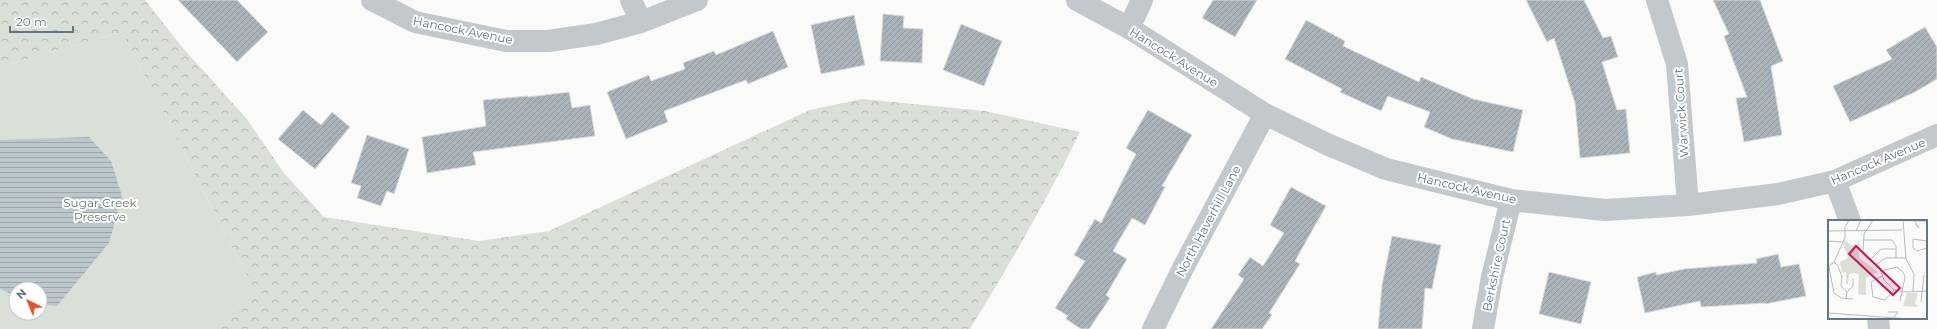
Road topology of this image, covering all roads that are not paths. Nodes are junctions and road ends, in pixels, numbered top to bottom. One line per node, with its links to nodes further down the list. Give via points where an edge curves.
1 (372, 0): 7 (street, Hancock Avenue, via 414,22 506,41 548,40 596,34)
2 (631, 0): 7 (street)
3 (697, 0): 7 (street, Hancock Avenue)
4 (1077, 0): 8 (street, Hancock Avenue)
5 (1142, 0): 8 (street)
6 (1657, 0): 13 (street, Warwick Court, via 1678,64)
7 (641, 22)
8 (1129, 28): 9 (street, Hancock Avenue)
9 (1264, 114): 12 (street, Hancock Avenue, via 1386,169); 16 (street, North Haverhill Lane)
10 (1937, 135): 11 (street, Hancock Avenue)
11 (1835, 181): 13 (street, Hancock Avenue, via 1778,194); 14 (street)
12 (1510, 200): 13 (street, Hancock Avenue, via 1605,210); 17 (street, Berkshire Court)
13 (1688, 205)
14 (1850, 220)
15 (1878, 319): 18 (street)
16 (1153, 329)
17 (1483, 329)
18 (1879, 329)

